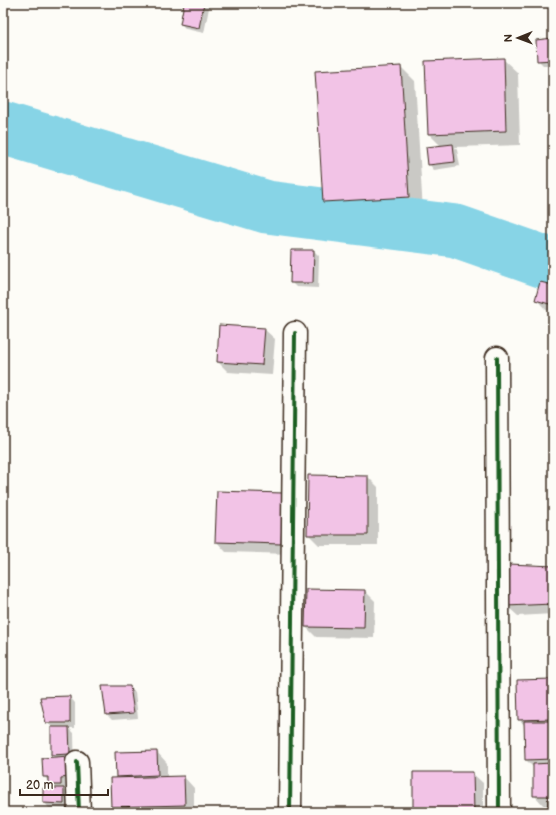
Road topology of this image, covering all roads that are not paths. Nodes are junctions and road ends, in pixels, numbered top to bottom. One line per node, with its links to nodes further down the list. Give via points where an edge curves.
1 (295, 333): 5 (street)
2 (497, 358): 6 (street)
3 (77, 762): 4 (street)
4 (79, 812)
5 (290, 812)
6 (499, 812)

